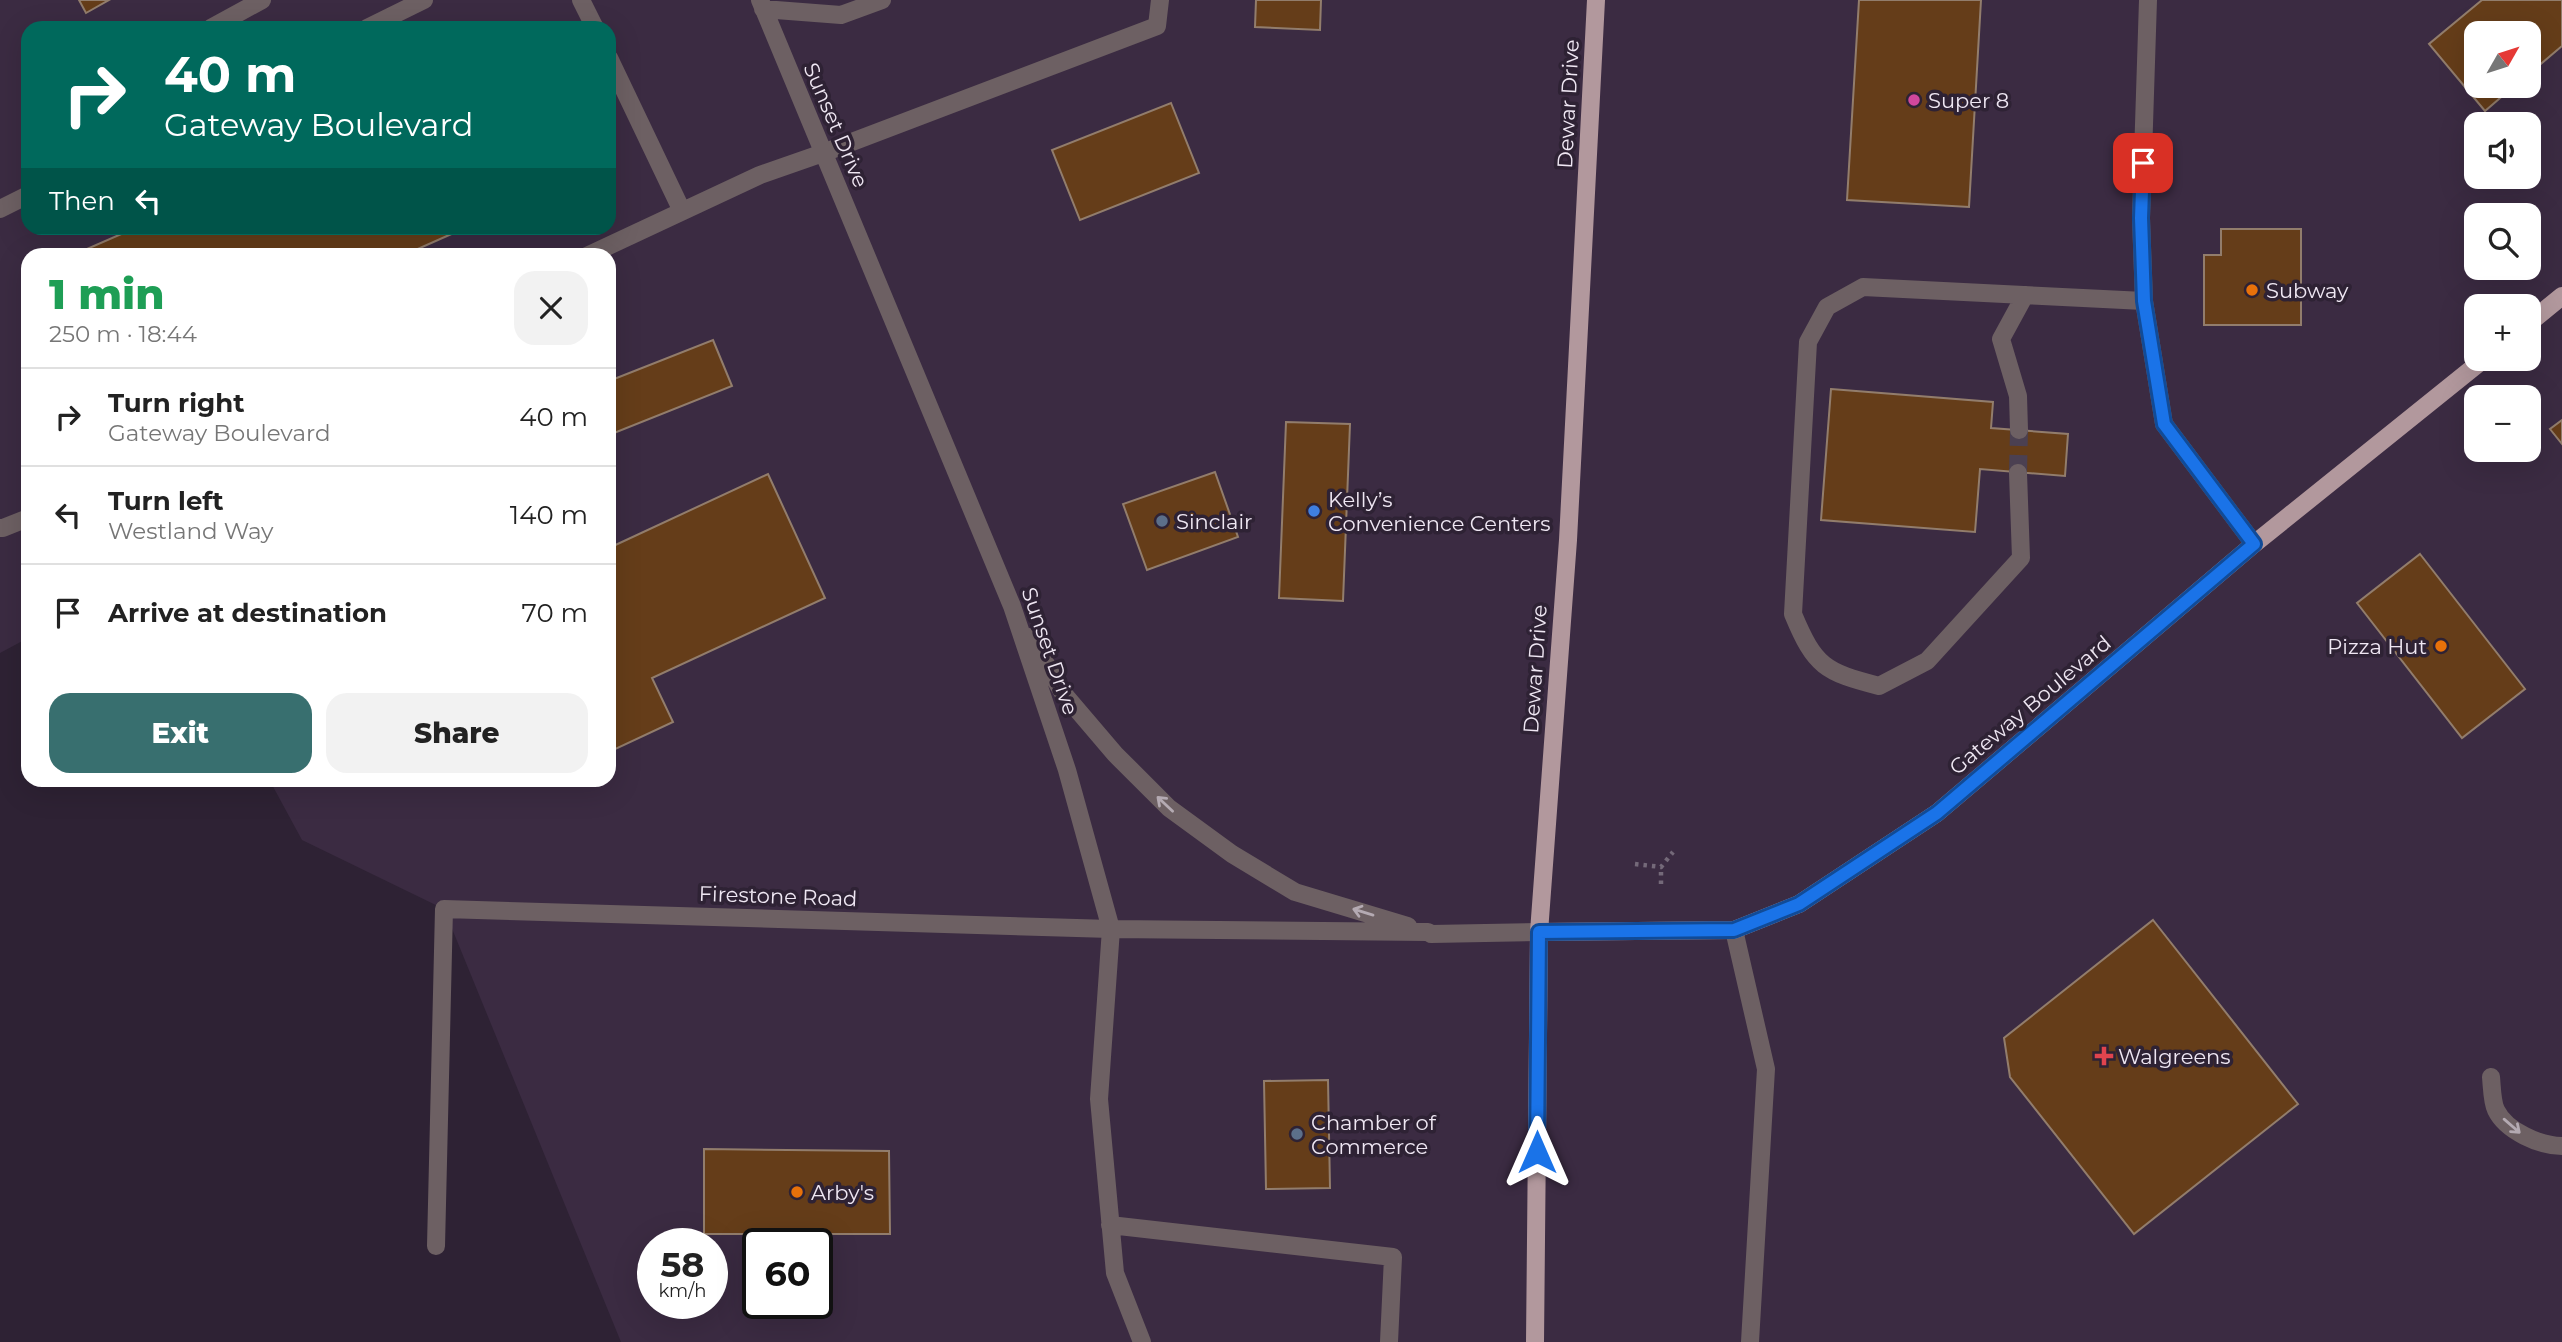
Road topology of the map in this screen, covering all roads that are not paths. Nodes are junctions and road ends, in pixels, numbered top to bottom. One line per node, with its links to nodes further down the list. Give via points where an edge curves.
1 (262, 0): 9 (street)
2 (424, 0): 10 (street)
3 (581, 0): 11 (street)
4 (882, 0): 8 (street, via 841,15)
5 (1160, 0): 13 (street, via 1157,26)
6 (1596, 0): 32 (main road, Dewar Drive, via 1567,540)
7 (2148, 0): 20 (street, via 2141,218)
8 (761, 4): 13 (street, Sunset Drive)
9 (224, 21)
10 (381, 21)
11 (592, 21)
12 (616, 73): 16 (street)
13 (823, 153): 16 (street, via 760,175); 28 (street, Sunset Drive)
14 (21, 198): 15 (street)
15 (0, 209)
16 (682, 211): 17 (street)
17 (604, 248)
18 (2025, 295): 20 (street); 23 (street, via 2000,339 2018,396); 24 (street, via 1863,287 1827,307 1808,342 1793,614 1808,649 1837,675 1879,686 1927,661 2021,558)
19 (2562, 296): 21 (main road)
20 (2144, 301): 27 (street, via 2164,424)
21 (2541, 313)
22 (2469, 371): 27 (main road, Gateway Boulevard)
23 (2019, 430)
24 (2018, 473)
25 (21, 521): 26 (street)
26 (0, 527)
27 (2254, 544): 30 (main road, Gateway Boulevard, via 1937,813 1799,904)
28 (1012, 606): 29 (street, Sunset Drive, via 1067,770); 31 (street, one-way to 28, via 1295,892 1231,854 1170,808 1063,693)
29 (1111, 929): 31 (street); 35 (street, Sunset Drive, via 1099,1099); 36 (street, Firestone Road, via 444,909)
30 (1734, 930): 32 (main road, Gateway Boulevard); 40 (street, via 1766,1069)
31 (1428, 932): 32 (street)
32 (1539, 932): 39 (main road, Dewar Drive)
33 (2491, 1077): 34 (street, one-way to 34, via 2496,1110 2514,1130)
34 (2562, 1146)
35 (1110, 1225): 37 (street, Sunset Drive, via 1115,1273); 38 (street, via 1393,1257)
36 (436, 1246)
37 (1142, 1342)
38 (1390, 1342)
39 (1535, 1342)
40 (1750, 1342)

